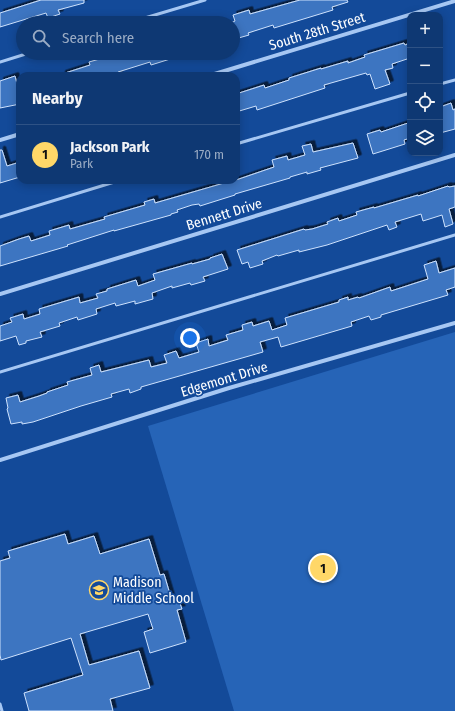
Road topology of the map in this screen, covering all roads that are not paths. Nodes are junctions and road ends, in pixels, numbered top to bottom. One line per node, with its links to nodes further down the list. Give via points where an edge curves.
1 (204, 0): 3 (lane)
2 (455, 1): 6 (street, South 28th Street)
3 (151, 16)
4 (16, 57): 5 (lane)
5 (0, 62)
6 (221, 72)
7 (455, 80): 8 (lane)
8 (443, 83)
9 (407, 94): 12 (lane)
10 (16, 135): 11 (street)
11 (0, 140)
12 (240, 143)
13 (455, 155): 17 (street, Bennett Drive)
14 (107, 184): 15 (lane)
15 (0, 217)
16 (455, 235): 19 (lane)
17 (0, 294)
18 (455, 322): 20 (street, Edgemont Drive, via 229,388)
19 (0, 372)
20 (0, 460)
21 (0, 704): 22 (lane)
22 (2, 711)

